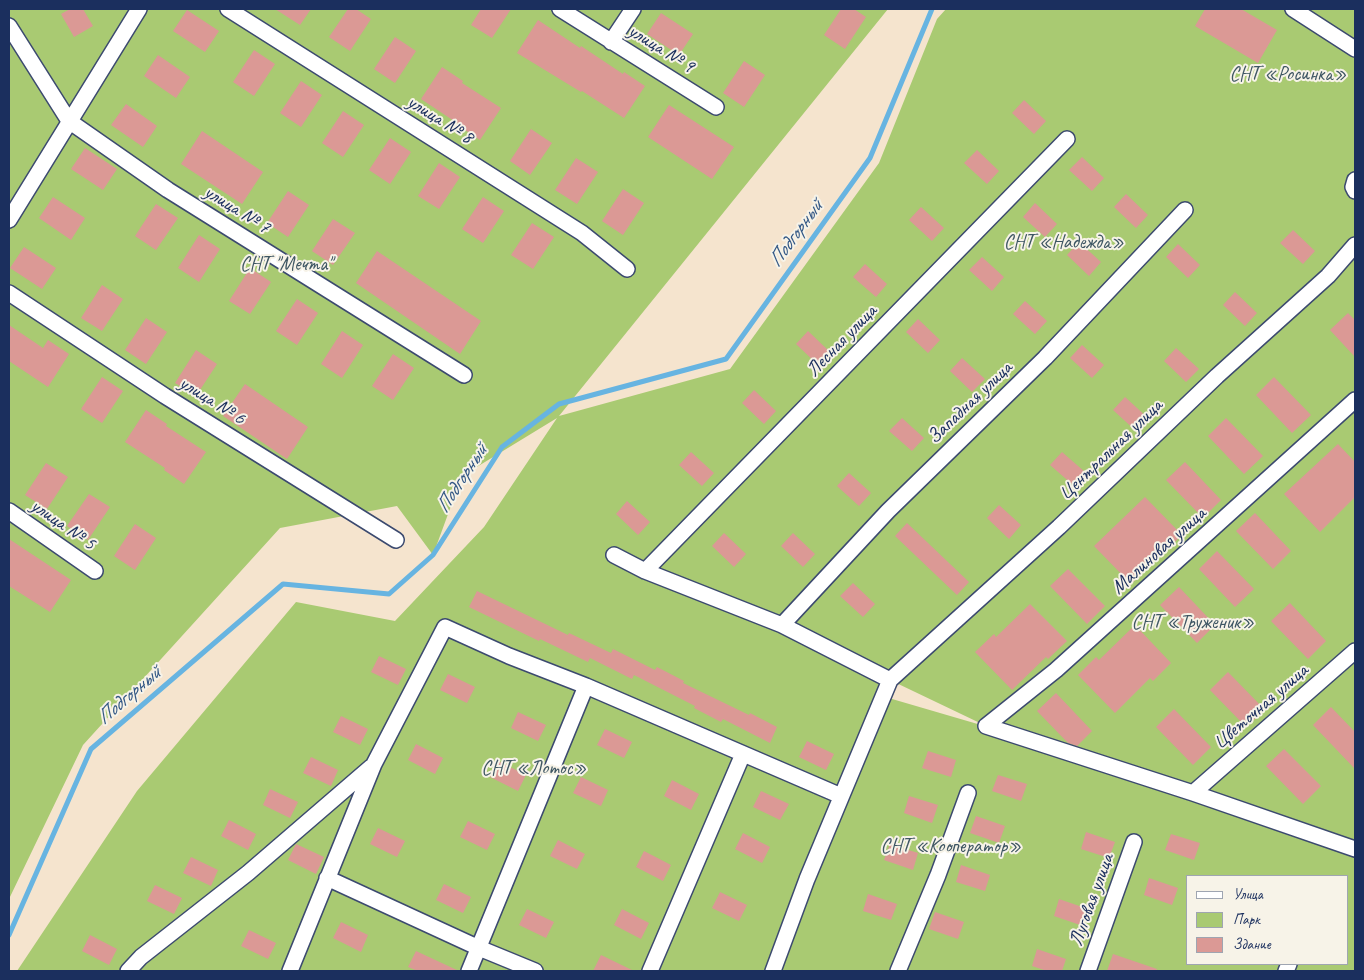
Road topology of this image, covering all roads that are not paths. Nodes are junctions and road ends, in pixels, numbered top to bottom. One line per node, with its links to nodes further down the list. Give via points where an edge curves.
1 (140, 9): 10 (street)
2 (228, 9): 17 (street, улица № 8, via 582,233)
3 (560, 9): 7 (street, улица № 9)
4 (633, 9): 7 (street)
5 (1293, 9): 8 (street)
6 (9, 26): 10 (street)
7 (611, 42): 9 (street, улица № 9)
8 (1355, 50)
9 (716, 107)
10 (69, 121): 15 (street); 19 (street, улица № 7, via 168,190)
11 (1066, 139): 24 (street, Лесная улица)
12 (1355, 180): 13 (street)
13 (1355, 190)
14 (1185, 210): 26 (street, Западная улица, via 1045,358 888,511)
15 (9, 220)
16 (1355, 245): 28 (street, Центральная улица, via 1328,276)
17 (627, 270)
18 (9, 293): 22 (street, улица № 6, via 165,396)
19 (464, 374)
20 (1355, 400): 32 (street, Малиновая улица, via 1056,670 986,726)
21 (9, 511): 25 (street, улица № 5)
22 (396, 540)
23 (614, 555): 24 (street)
24 (645, 570): 26 (street)
25 (95, 571)
26 (782, 625): 28 (street)
27 (1355, 651): 32 (street, Цветочная улица)
28 (890, 680): 34 (street)
29 (586, 686): 30 (street); 31 (street, via 445,627); 38 (street)
30 (743, 754): 34 (street); 43 (street)
31 (374, 764): 37 (street); 39 (street)
32 (1193, 792): 36 (street)
33 (968, 793): 45 (street)
34 (840, 796): 44 (street)
35 (1134, 842): 46 (street, Луговая улица)
36 (1355, 849)
37 (327, 878): 38 (street); 40 (street)
38 (479, 948): 41 (street); 42 (street)
39 (128, 971)
40 (290, 971)
41 (469, 971)
42 (535, 971)
43 (650, 971)
44 (773, 971)
45 (898, 971)
46 (1088, 971)

